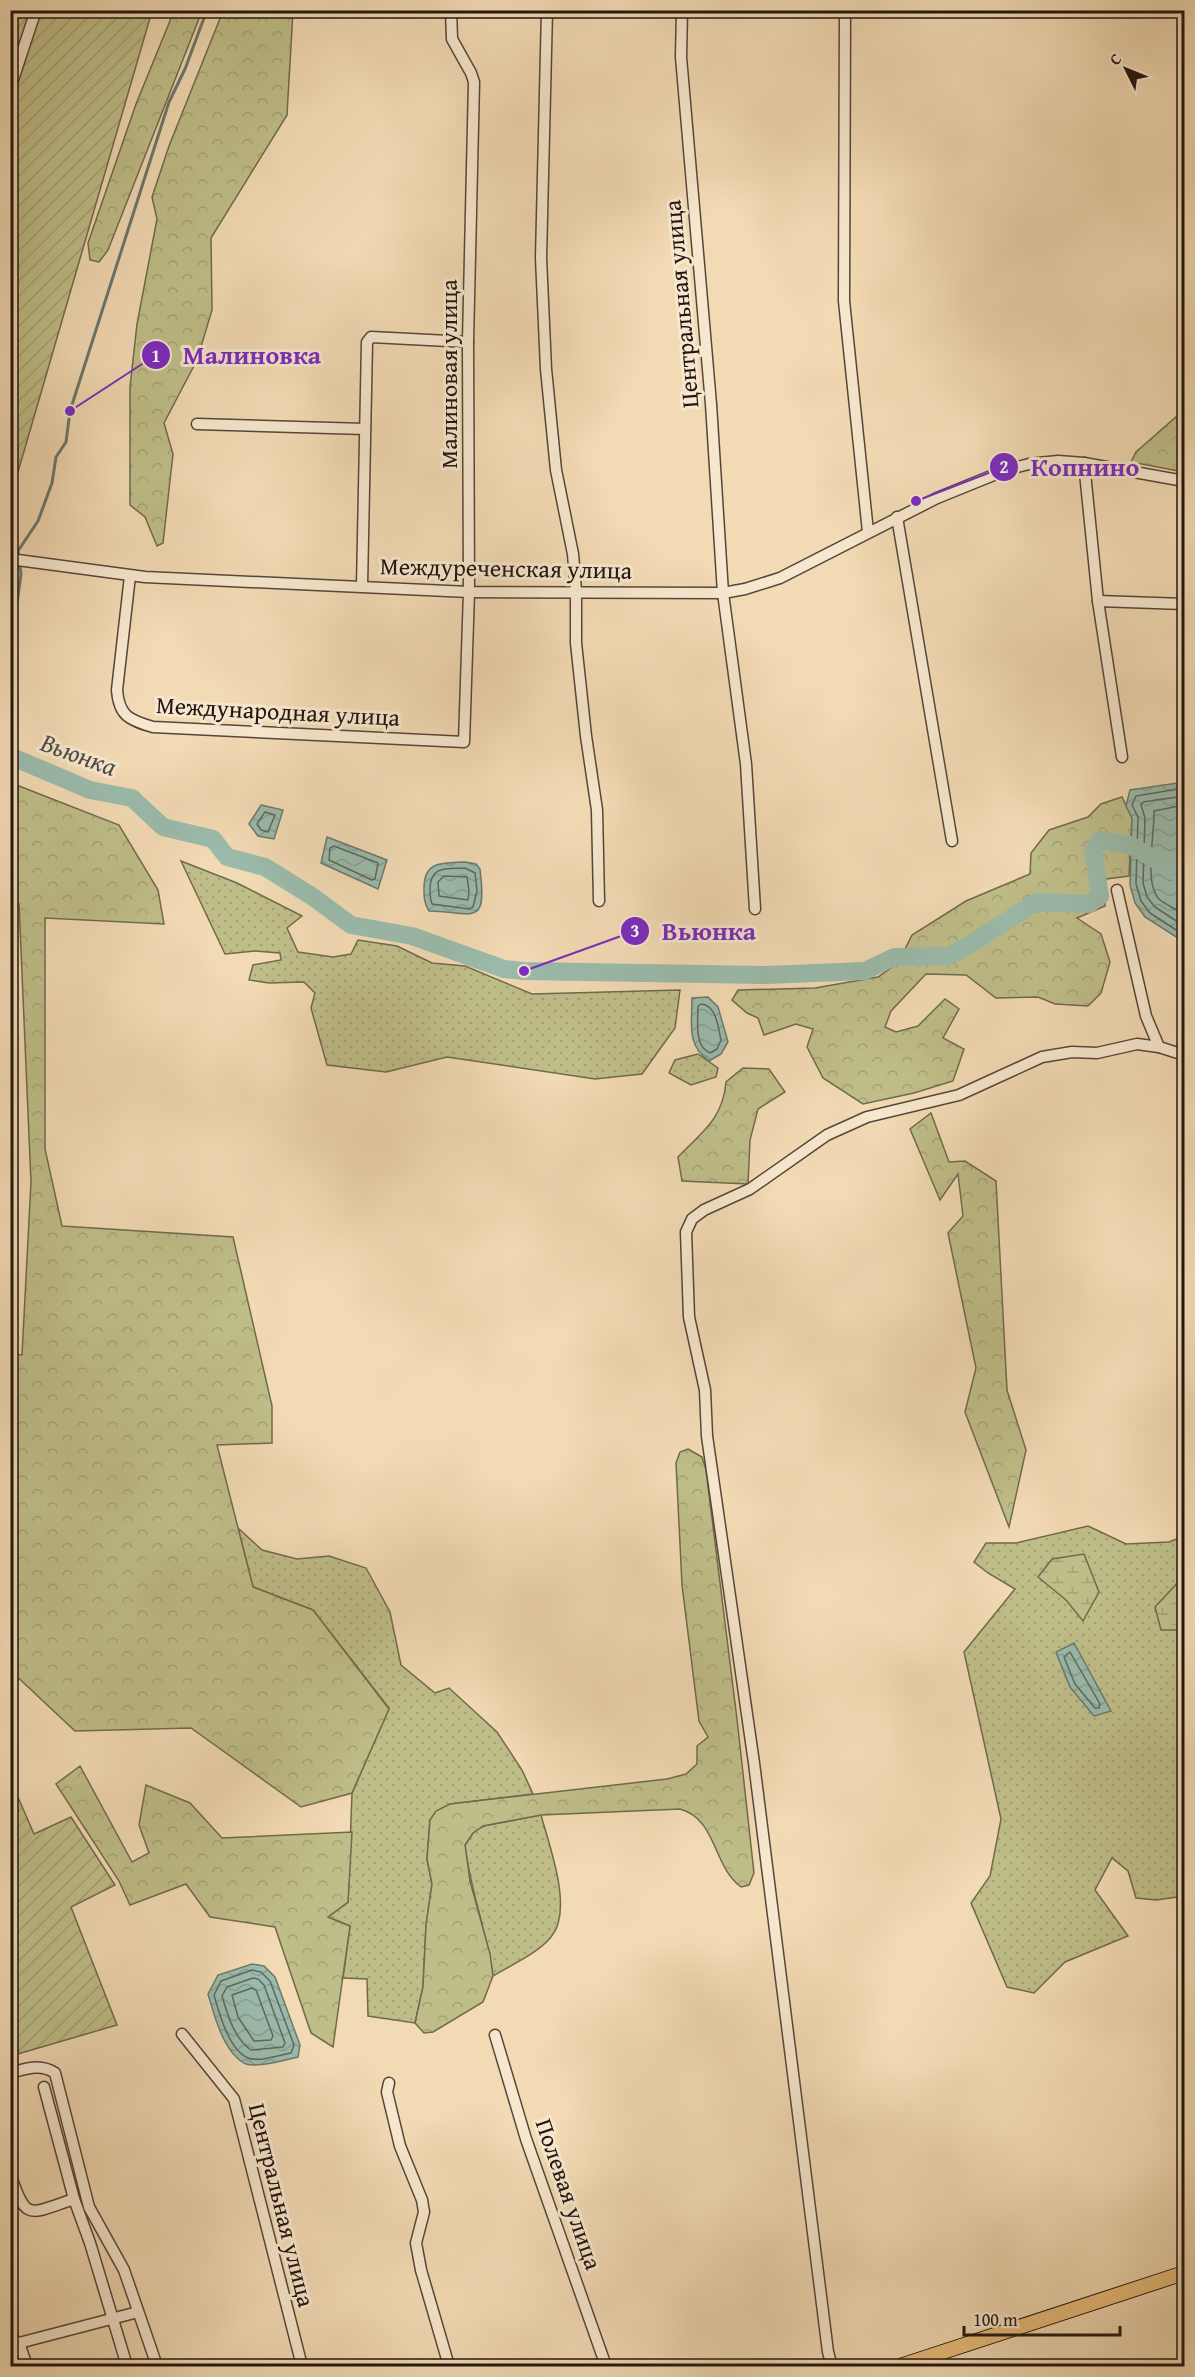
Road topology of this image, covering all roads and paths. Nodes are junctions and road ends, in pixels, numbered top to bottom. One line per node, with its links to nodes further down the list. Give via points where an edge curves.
1 (36, 10): 6 (street)
2 (451, 10): 7 (street, Малиновая улица, via 452,39 474,82)
3 (547, 10): 17 (street, via 541,247 546,369 556,470 573,554)
4 (682, 10): 19 (street, Центральная улица, via 681,57)
5 (845, 10): 13 (street, via 844,301)
6 (10, 89)
7 (468, 342): 9 (street, via 371,337 367,342); 18 (street, Малиновая улица)
8 (196, 424): 9 (street)
9 (365, 429): 16 (street)
10 (1084, 463): 11 (street, Междуреченская улица); 12 (street, Междуреченская улица, via 1058,460 1006,470); 20 (street)
11 (1185, 481)
12 (897, 517): 13 (street, Междуреченская улица); 24 (street)
13 (868, 532): 19 (street, Междуреченская улица, via 780,578)
14 (10, 559): 15 (street, Междуреченская улица)
15 (130, 576): 16 (street, Междуреченская улица); 22 (street, Международная улица, via 117,690 118,704 134,721 153,727)
16 (362, 586): 18 (street, Междуреченская улица)
17 (576, 591): 18 (street, Междуреченская улица); 19 (street, Междуреченская улица); 26 (street, via 576,643 597,810)
18 (469, 592): 22 (street, Малиновая улица)
19 (723, 593): 27 (street, Центральная улица, via 746,764)
20 (1098, 601): 21 (street); 23 (street)
21 (1185, 604)
22 (464, 742)
23 (1122, 757)
24 (952, 841)
25 (1117, 890): 28 (street, via 1146,1016)
26 (599, 901)
27 (756, 909)
28 (1159, 1047): 29 (street); 47 (street, via 1137,1044 1097,1053 1042,1057 959,1095 867,1118 827,1135 750,1189 704,1210 692,1219 686,1232 689,1317 705,1390 707,1436 754,1762)
29 (1185, 1055)
30 (182, 2034): 44 (street, Центральная улица, via 234,2099)
31 (495, 2035): 46 (street, Полевая улица, via 526,2139)
32 (10, 2073): 38 (street, via 38,2066 55,2073 89,2207 124,2270)
33 (389, 2083): 45 (street, via 387,2092 400,2146 422,2200 424,2212 416,2243)
34 (44, 2087): 36 (street)
35 (10, 2173): 36 (street, via 19,2202 27,2210 38,2211)
36 (74, 2199): 39 (street)
37 (1185, 2273): 48 (main road)
38 (138, 2312): 39 (street); 43 (street)
39 (113, 2319): 40 (street); 42 (street)
40 (15, 2341): 41 (street)
41 (27, 2367)
42 (127, 2367)
43 (157, 2367)
44 (302, 2367)
45 (449, 2367)
46 (606, 2367)
47 (832, 2367)
48 (900, 2367)

